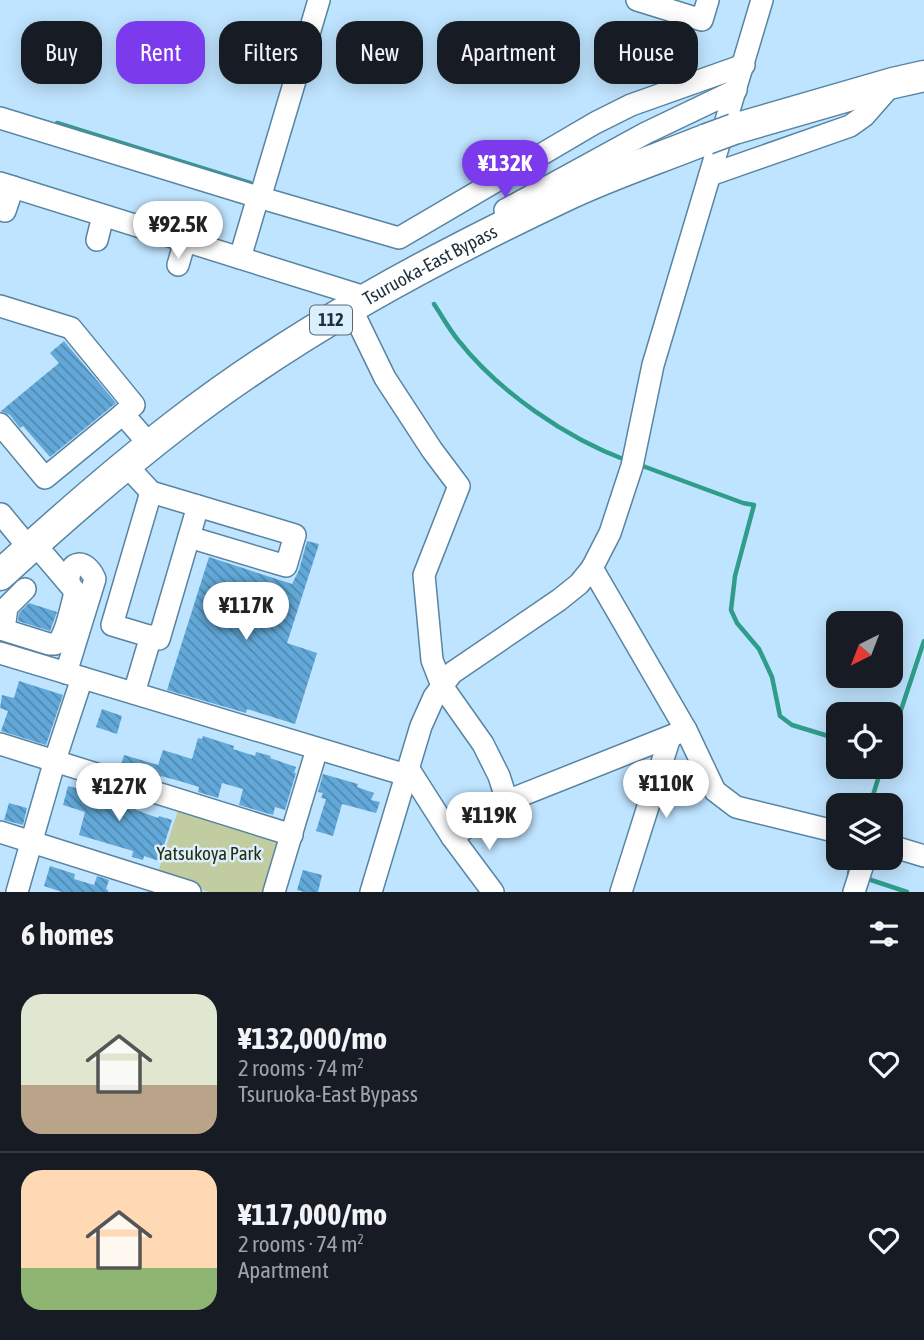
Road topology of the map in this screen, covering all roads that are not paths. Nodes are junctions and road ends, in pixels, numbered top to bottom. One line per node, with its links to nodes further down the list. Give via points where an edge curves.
1 (319, 0): 12 (street)
2 (637, 0): 3 (street, via 702,20)
3 (708, 0)
4 (762, 0): 5 (street)
5 (744, 65): 8 (street); 12 (street, via 631,105 595,123 399,238)
6 (924, 76): 7 (highway, Tsuruoka-East Bypass / 112)
7 (893, 83): 10 (street, via 850,126); 19 (highway, Tsuruoka-East Bypass / 112, via 721,134 567,195)
8 (736, 90): 10 (street); 19 (street, via 646,133 459,235)
9 (0, 118): 12 (street)
10 (710, 175): 31 (street, via 653,365 632,466 610,533)
11 (6, 185): 13 (street); 14 (street)
12 (259, 198): 17 (street)
13 (5, 211)
14 (103, 216): 15 (street); 16 (street)
15 (97, 240)
16 (185, 241): 17 (street); 18 (street)
17 (240, 258): 20 (street)
18 (178, 265)
19 (426, 265): 20 (highway, Tsuruoka-East Bypass / 112)
20 (359, 303): 24 (highway, Tsuruoka-East Bypass / 112, via 234,383); 38 (street, via 385,378 459,486 424,576 432,660)
21 (0, 306): 22 (street, via 71,328 134,405)
22 (123, 414): 23 (street, via 45,478); 24 (street)
23 (0, 424)
24 (150, 445): 25 (highway, Tsuruoka-East Bypass / 112)
25 (126, 465): 26 (street); 30 (highway, Tsuruoka-East Bypass / 112)
26 (151, 492): 27 (street); 35 (street, via 112,625)
27 (198, 506): 29 (street); 29 (street, via 295,535 286,566)
28 (1, 514): 30 (street)
29 (189, 537): 35 (street, via 159,639)
30 (32, 546): 33 (street); 34 (highway, Tsuruoka-East Bypass / 112)
31 (592, 568): 38 (street, via 559,600 452,673); 40 (street)
32 (0, 582): 34 (street)
33 (69, 583): 34 (street, via 74,597 63,635 55,644 4,630); 37 (street, via 75,564 88,567 94,579)
34 (13, 588)
35 (151, 636): 39 (street)
36 (0, 653): 37 (street)
37 (74, 676): 39 (street); 43 (street)
38 (442, 687): 44 (street, via 428,709); 45 (street, via 482,744)
39 (134, 694): 42 (street)
40 (678, 733): 45 (street); 46 (street, via 715,791 736,807); 59 (street)
41 (0, 744): 43 (street)
42 (317, 749): 44 (street); 48 (street)
43 (55, 760): 48 (street); 50 (street)
44 (407, 772): 49 (street); 57 (street)
45 (508, 801): 49 (street)
46 (826, 829)
47 (0, 832): 50 (street)
48 (292, 835): 56 (street)
49 (452, 837): 58 (street)
50 (32, 842): 54 (street); 55 (street)
51 (903, 850): 52 (street)
52 (924, 856)
53 (861, 870): 60 (street)
54 (17, 892)
55 (190, 892)
56 (274, 892)
57 (371, 892)
58 (493, 892)
59 (621, 892)
60 (854, 892)

